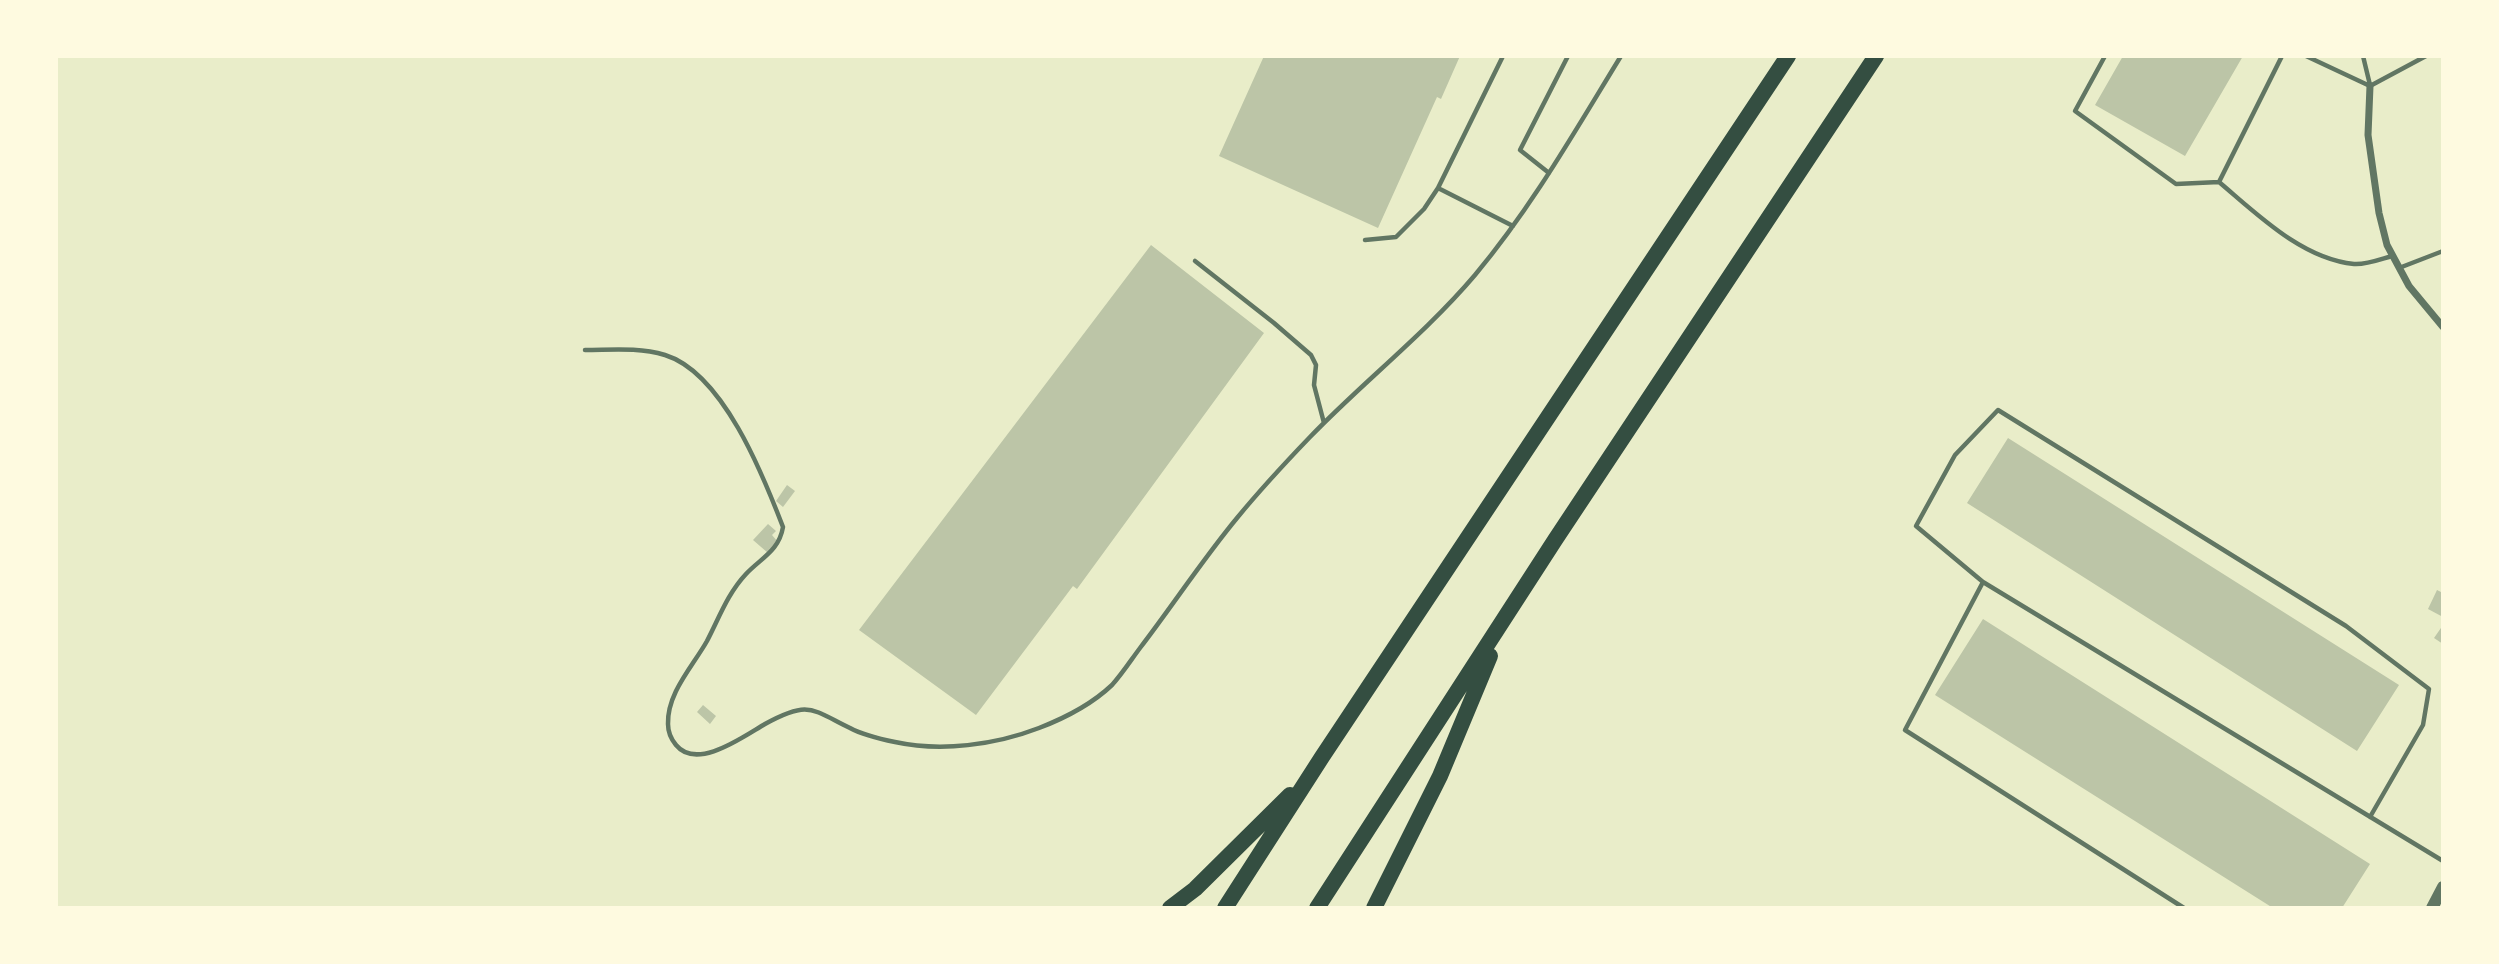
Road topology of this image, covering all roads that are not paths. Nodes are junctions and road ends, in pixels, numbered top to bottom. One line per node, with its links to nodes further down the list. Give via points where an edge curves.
1 (1503, 56): 14 (lane)
2 (1568, 56): 12 (lane, via 1520,150)
3 (1620, 56): 12 (lane)
4 (1787, 56): 26 (highway)
5 (1876, 56): 25 (highway)
6 (2105, 56): 13 (lane, via 2075,111 2176,184)
7 (2282, 56): 13 (lane)
8 (2306, 56): 11 (lane)
9 (2363, 56): 11 (lane)
10 (2426, 56): 11 (lane)
11 (2370, 86): 18 (street, via 2368,135 2379,213)
12 (1549, 173): 15 (lane)
13 (2220, 182): 18 (lane, via 2285,235 2323,256 2356,264)
14 (1438, 188): 15 (lane); 16 (lane, via 1396,237)
15 (1513, 226): 23 (lane, via 1439,312)
16 (1365, 240)
17 (2443, 251): 20 (lane)
18 (2393, 256): 20 (street)
19 (1195, 261): 23 (lane, via 1311,355)
20 (2399, 268): 21 (street)
21 (2443, 327)
22 (585, 351): 23 (lane, via 637,349 685,366 713,392 744,437 783,527 771,553 746,575 728,600 675,696 667,725 680,750 691,755 721,748 801,709 818,710 853,730 935,747 980,743 1036,730 1076,711 1111,686 1236,519)
23 (1324, 423)
24 (1983, 582): 27 (lane); 27 (lane, via 1916,526 1955,455 1998,410 2346,626 2429,689 2423,725); 34 (lane, via 1905,730)
25 (1505, 618): 32 (highway); 33 (highway, via 1440,776)
26 (1312, 774): 30 (highway); 31 (highway)
27 (2370, 817): 28 (lane)
28 (2443, 861)
29 (2443, 887): 35 (street)
30 (1170, 908)
31 (1225, 908)
32 (1317, 908)
33 (1374, 908)
34 (2184, 908)
35 (2432, 908)

